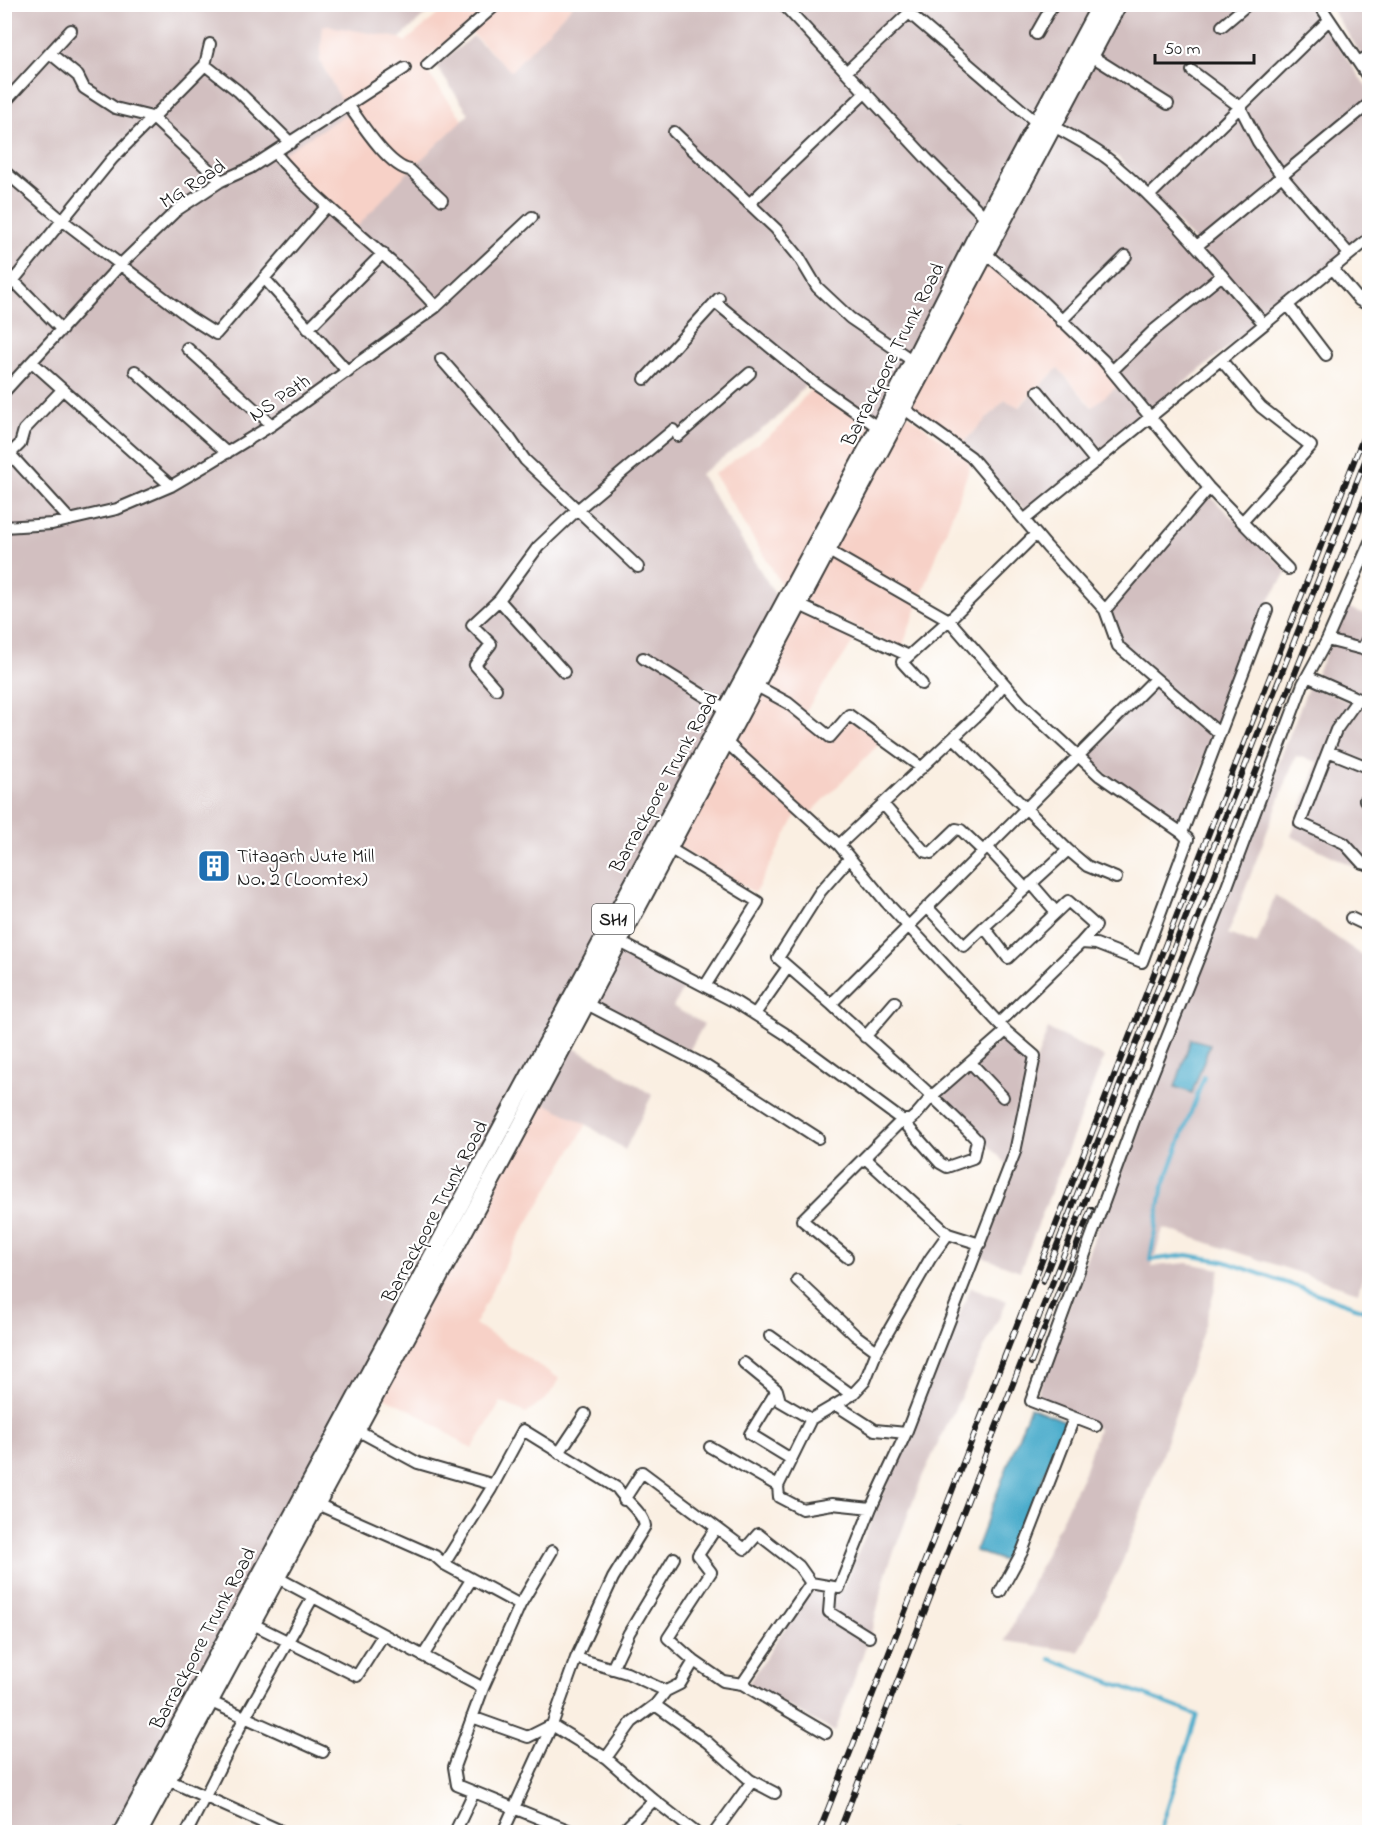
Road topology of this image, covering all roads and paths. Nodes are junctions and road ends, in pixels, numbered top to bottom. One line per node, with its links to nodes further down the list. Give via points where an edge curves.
1 (497, 4): 18 (street)
2 (783, 4): 21 (street)
3 (1053, 4): 11 (street)
4 (1101, 4): 30 (main road, Barrackpore Trunk Road / SH1)
5 (1118, 4): 14 (main road, Barrackpore Trunk Road / SH1)
6 (1248, 4): 9 (street)
7 (1318, 4): 8 (street)
8 (1329, 20): 16 (street); 28 (street)
9 (1222, 26)
10 (71, 30): 13 (street)
11 (1036, 34)
12 (210, 44): 17 (street)
13 (51, 54): 25 (street); 29 (street, via 78,76 84,88 115,108)
14 (1090, 55): 26 (street); 30 (main road, Barrackpore Trunk Road / SH1)
15 (1370, 55): 16 (street)
16 (1358, 62): 22 (street)
17 (205, 65): 29 (street); 32 (street)
18 (427, 65)
19 (405, 68): 27 (street, MG Road)
20 (1192, 71): 28 (street)
21 (846, 72): 23 (street); 30 (street, via 909,13)
22 (1370, 80)
23 (866, 92): 39 (street); 42 (street)
24 (1370, 103): 35 (street)
25 (4, 104)
26 (1168, 104)
27 (349, 106): 32 (street, MG Road); 38 (street, via 378,146)
28 (1240, 107): 35 (street); 37 (street)
29 (152, 117): 36 (street); 43 (street)
30 (1044, 124): 37 (street, via 1112,162); 42 (main road, Barrackpore Trunk Road / SH1); 46 (main road, Barrackpore Trunk Road / SH1)
31 (674, 132): 39 (street)
32 (291, 142): 33 (street, MG Road)
33 (275, 153): 36 (street, MG Road); 40 (street)
34 (4, 171): 43 (street)
35 (1281, 175): 45 (street); 48 (street)
36 (221, 181): 50 (street, MG Road, via 177,210)
37 (1149, 196): 45 (street)
38 (442, 200)
39 (749, 204): 68 (street, via 799,257 817,287 850,318)
40 (326, 207): 47 (street); 54 (street)
41 (532, 217): 59 (street, NS Path)
42 (987, 219): 68 (main road, Barrackpore Trunk Road / SH1)
43 (62, 220): 50 (street); 55 (street)
44 (1370, 238): 48 (street)
45 (1197, 246): 53 (street)
46 (984, 252): 60 (street); 78 (main road, Barrackpore Trunk Road / SH1)
47 (383, 253): 59 (street); 62 (street)
48 (1349, 254): 51 (street)
49 (1126, 256): 60 (street)
50 (121, 264): 54 (street, via 216,334); 63 (street, MG Road)
51 (1332, 268): 57 (street); 58 (street, via 1359,300)
52 (4, 271): 55 (street)
53 (1222, 275): 61 (street); 71 (street, via 1153,331)
54 (264, 278): 62 (street)
55 (15, 281): 56 (street); 63 (street)
56 (4, 292)
57 (1288, 305): 61 (street); 65 (street)
58 (1370, 306)
59 (436, 307): 72 (street, NS Path)
60 (1061, 321): 71 (street)
61 (1264, 324): 67 (street)
62 (308, 329): 72 (street)
63 (62, 330): 69 (street, MG Road)
64 (187, 348): 80 (street)
65 (1326, 355)
66 (441, 359): 87 (street, via 525,460)
67 (1221, 360): 79 (street); 90 (street, via 1261,407 1311,446)
68 (914, 361): 81 (main road, Barrackpore Trunk Road / SH1)
69 (32, 362): 75 (street); 77 (street, MG Road)
70 (135, 371): 82 (street)
71 (1112, 371): 79 (street)
72 (348, 372): 80 (street, NS Path)
73 (750, 373): 87 (street)
74 (645, 379): 81 (street, via 717,300 814,383)
75 (62, 390): 83 (street, via 24,430 20,444); 85 (street)
76 (1038, 390): 84 (street)
77 (4, 392)
78 (903, 408): 89 (street, via 971,458); 94 (main road, Barrackpore Trunk Road / SH1)
79 (1150, 416): 84 (street); 86 (street)
80 (272, 425): 82 (street, NS Path)
81 (879, 428): 98 (main road, Barrackpore Trunk Road / SH1)
82 (227, 453): 85 (street, NS Path)
83 (7, 454): 88 (street)
84 (1096, 462): 89 (street)
85 (171, 486): 88 (street, NS Path, via 117,508)
86 (1209, 489): 90 (street); 99 (street)
87 (576, 511): 95 (street); 97 (street, via 538,547)
88 (70, 520): 91 (street, NS Path)
89 (1024, 520): 92 (street)
90 (1242, 522): 96 (street)
91 (4, 527)
92 (1036, 534): 99 (street); 101 (street)
93 (1370, 542): 103 (street)
94 (827, 550): 98 (main road, Barrackpore Trunk Road / SH1); 101 (street)
95 (638, 567)
96 (1288, 568)
97 (499, 600): 106 (street); 112 (street, via 472,625 491,644 475,665)
98 (792, 601): 104 (street); 109 (main road, Barrackpore Trunk Road / SH1); 115 (main road, Barrackpore Trunk Road / SH1)
99 (1105, 610): 108 (street, via 1118,646)
100 (1267, 610): 116 (street)
101 (949, 620): 104 (street); 111 (street)
102 (1370, 634): 103 (street, via 1362,649)
103 (1327, 640): 107 (street)
104 (909, 656): 110 (street, via 902,662)
105 (643, 658): 115 (street)
106 (564, 672)
107 (1309, 677): 113 (street); 169 (street, via 1303,684 1136,1115 1031,1401)
108 (1155, 679): 116 (street); 120 (street)
109 (755, 684): 115 (main road, Barrackpore Trunk Road / SH1); 121 (street, via 788,703 830,737 849,715)
110 (922, 684)
111 (1004, 684): 117 (street); 120 (street)
112 (496, 689)
113 (1358, 699): 114 (street); 119 (street, via 1336,730)
114 (1370, 704)
115 (733, 714): 118 (main road, Barrackpore Trunk Road / SH1); 221 (main road, Barrackpore Trunk Road / SH1, via 628,890)
116 (1219, 733): 127 (street)
117 (954, 738): 121 (street); 126 (street)
118 (726, 742): 128 (street); 129 (main road, Barrackpore Trunk Road / SH1)
119 (1328, 751): 122 (street); 133 (street, via 1300,823 1344,843)
120 (1078, 756): 126 (street); 127 (street, via 1116,788)
121 (922, 768): 125 (street)
122 (1370, 768)
123 (1370, 794): 124 (street, via 1365,800)
124 (1370, 803)
125 (883, 804): 128 (street); 130 (street, via 924,851 931,853 956,829)
126 (1026, 807): 130 (street); 131 (street)
127 (1182, 833): 143 (street, via 1188,839 1142,963 1096,944)
128 (840, 845): 132 (street)
129 (669, 848): 142 (main road, Barrackpore Trunk Road / SH1); 145 (street, via 758,902)
130 (985, 849): 135 (street); 136 (street)
131 (1068, 850): 134 (street, via 1087,866); 135 (street)
132 (849, 859): 139 (street); 144 (street, via 820,892 778,958)
133 (1370, 865)
134 (1116, 878)
135 (1028, 886): 137 (street); 140 (street)
136 (927, 908): 139 (street); 140 (street, via 964,946)
137 (1056, 912): 140 (street, via 1008,958); 143 (street, via 1068,901 1096,926)
138 (1351, 918): 141 (street)
139 (909, 925): 148 (street); 150 (street)
140 (984, 927)
141 (1370, 927)
142 (618, 941): 145 (street); 147 (main road, Barrackpore Trunk Road / SH1)
143 (1081, 943): 150 (street)
144 (788, 966): 148 (street); 149 (street)
145 (705, 986): 149 (street)
146 (895, 1002): 151 (street)
147 (585, 1003): 156 (street, via 706,1066); 172 (main road, Barrackpore Trunk Road / SH1)
148 (831, 1004): 151 (street)
149 (755, 1014): 155 (street)
150 (1003, 1027): 152 (street); 159 (street, via 1035,1056 1015,1152)
151 (865, 1037): 153 (street)
152 (971, 1063): 153 (street); 154 (street)
153 (933, 1095): 155 (street, via 910,1120); 155 (street, via 977,1140 973,1158 947,1167)
154 (1003, 1097)
155 (902, 1120): 157 (street)
156 (818, 1138)
157 (864, 1158): 158 (street); 160 (street, via 802,1220)
158 (948, 1234): 159 (street); 163 (street)
159 (980, 1244): 173 (street)
160 (847, 1257)
161 (797, 1280): 163 (street)
162 (770, 1336): 166 (street)
163 (877, 1352): 166 (street, via 865,1381)
164 (744, 1363): 165 (street)
165 (777, 1390): 170 (street, via 780,1401); 176 (street, via 750,1434)
166 (852, 1395): 167 (street)
167 (836, 1405): 170 (street); 173 (street, via 875,1430)
168 (585, 1414): 175 (street)
169 (1074, 1418): 171 (street); 190 (street, via 1022,1551)
170 (812, 1419): 176 (street)
171 (1096, 1426)
172 (357, 1430): 177 (street, via 418,1463); 180 (main road, Barrackpore Trunk Road / SH1)
173 (906, 1433): 181 (street)
174 (710, 1447): 178 (street)
175 (560, 1453): 177 (street, via 523,1430); 179 (street, via 617,1488)
176 (791, 1459): 178 (street)
177 (491, 1484): 185 (street)
178 (778, 1486): 181 (street, via 779,1497 802,1509 832,1504)
179 (624, 1500): 182 (street, via 642,1472); 198 (street, via 644,1518 645,1526 613,1578)
180 (317, 1504): 185 (street, via 435,1556); 186 (main road, Barrackpore Trunk Road / SH1)
181 (871, 1508): 189 (street, via 839,1588)
182 (716, 1528): 188 (street, via 745,1549 758,1534 800,1566); 199 (street, via 698,1555 711,1572 669,1638)
183 (552, 1551): 192 (street)
184 (674, 1558): 200 (street)
185 (444, 1564): 187 (street)
186 (278, 1578): 191 (street); 193 (main road, Barrackpore Trunk Road / SH1)
187 (471, 1580): 192 (street); 197 (street)
188 (811, 1583): 189 (street); 201 (street)
189 (831, 1587): 195 (street, via 829,1612)
190 (1000, 1592)
191 (313, 1597): 194 (street); 196 (street)
192 (520, 1605): 202 (street)
193 (253, 1624): 196 (street); 204 (main road, Barrackpore Trunk Road / SH1)
194 (383, 1635): 196 (street, via 357,1676); 197 (street)
195 (869, 1637)
196 (289, 1642): 206 (street)
197 (423, 1656): 202 (street)
198 (576, 1658): 200 (street); 208 (street)
199 (694, 1661): 201 (street, via 723,1681); 203 (street, via 680,1684)
200 (612, 1669): 203 (street)
201 (742, 1684): 209 (street)
202 (483, 1688): 207 (street)
203 (666, 1691): 205 (street)
204 (211, 1702): 206 (street); 212 (main road, Barrackpore Trunk Road / SH1)
205 (655, 1705): 211 (street, via 632,1722); 213 (street)
206 (245, 1717): 210 (street); 216 (street)
207 (472, 1717): 208 (street, via 528,1737); 214 (street, via 454,1767 457,1785)
208 (552, 1725): 211 (street); 218 (street)
209 (826, 1733)
210 (323, 1752)
211 (606, 1758): 217 (street)
212 (168, 1780): 216 (street); 222 (main road, Barrackpore Trunk Road / SH1)
213 (752, 1781): 215 (street); 228 (street)
214 (474, 1792): 218 (street); 224 (street)
215 (775, 1793)
216 (203, 1797): 219 (street); 223 (street)
217 (654, 1800): 226 (street); 227 (street)
218 (514, 1809): 220 (street); 225 (street)
219 (279, 1830)
220 (573, 1832)
221 (122, 1833)
222 (139, 1833)
223 (187, 1833)
224 (455, 1833)
225 (503, 1833)
226 (622, 1833)
227 (695, 1833)
228 (715, 1833)

